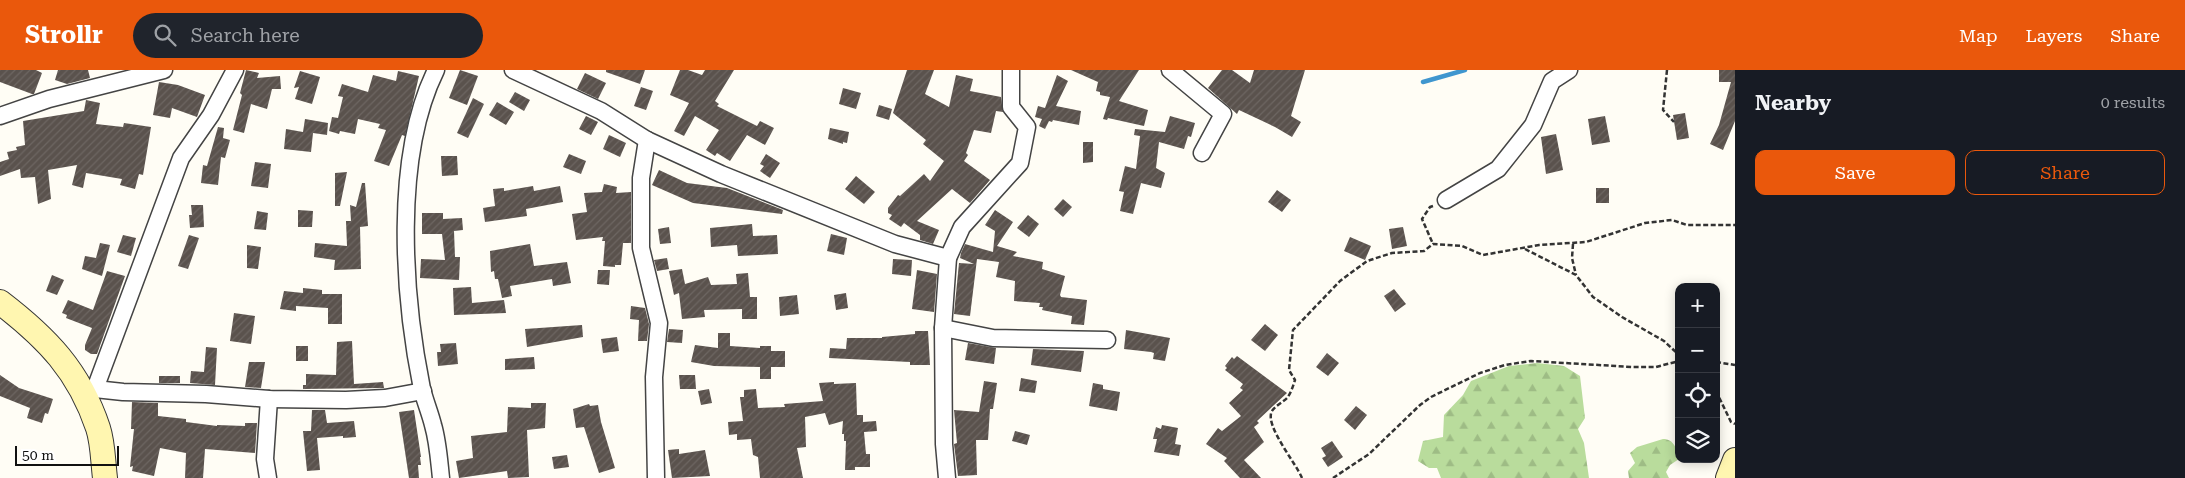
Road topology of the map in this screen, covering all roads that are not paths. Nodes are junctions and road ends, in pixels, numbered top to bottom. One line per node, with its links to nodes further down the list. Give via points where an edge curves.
1 (164, 70): 8 (street)
2 (235, 70): 17 (street, via 211,115 181,158)
3 (436, 70): 18 (street, via 422,110 406,192 408,289)
4 (513, 70): 10 (street, via 601,111)
5 (1011, 70): 13 (street, via 1011,107 1027,127 1020,163 962,228)
6 (1170, 70): 11 (street, via 1223,114)
7 (1569, 70): 12 (street, via 1552,82 1533,125 1498,169)
8 (115, 76): 9 (street)
9 (0, 116)
10 (648, 140): 13 (street, via 721,174 895,244); 24 (street, via 641,178 640,248 659,323 654,377)
11 (1202, 153)
12 (1446, 200)
13 (948, 258): 15 (street)
14 (0, 302): 17 (street, via 60,355)
15 (943, 328): 16 (street, via 993,338); 25 (street)
16 (1107, 340)
17 (89, 391): 19 (street); 21 (street, via 99,429)
18 (423, 391): 19 (street, via 385,398); 23 (street, via 434,426)
19 (269, 399): 22 (street, via 265,459)
20 (1735, 460): 26 (street)
21 (105, 478)
22 (268, 478)
23 (442, 478)
24 (656, 478)
25 (947, 478)
26 (1728, 478)

